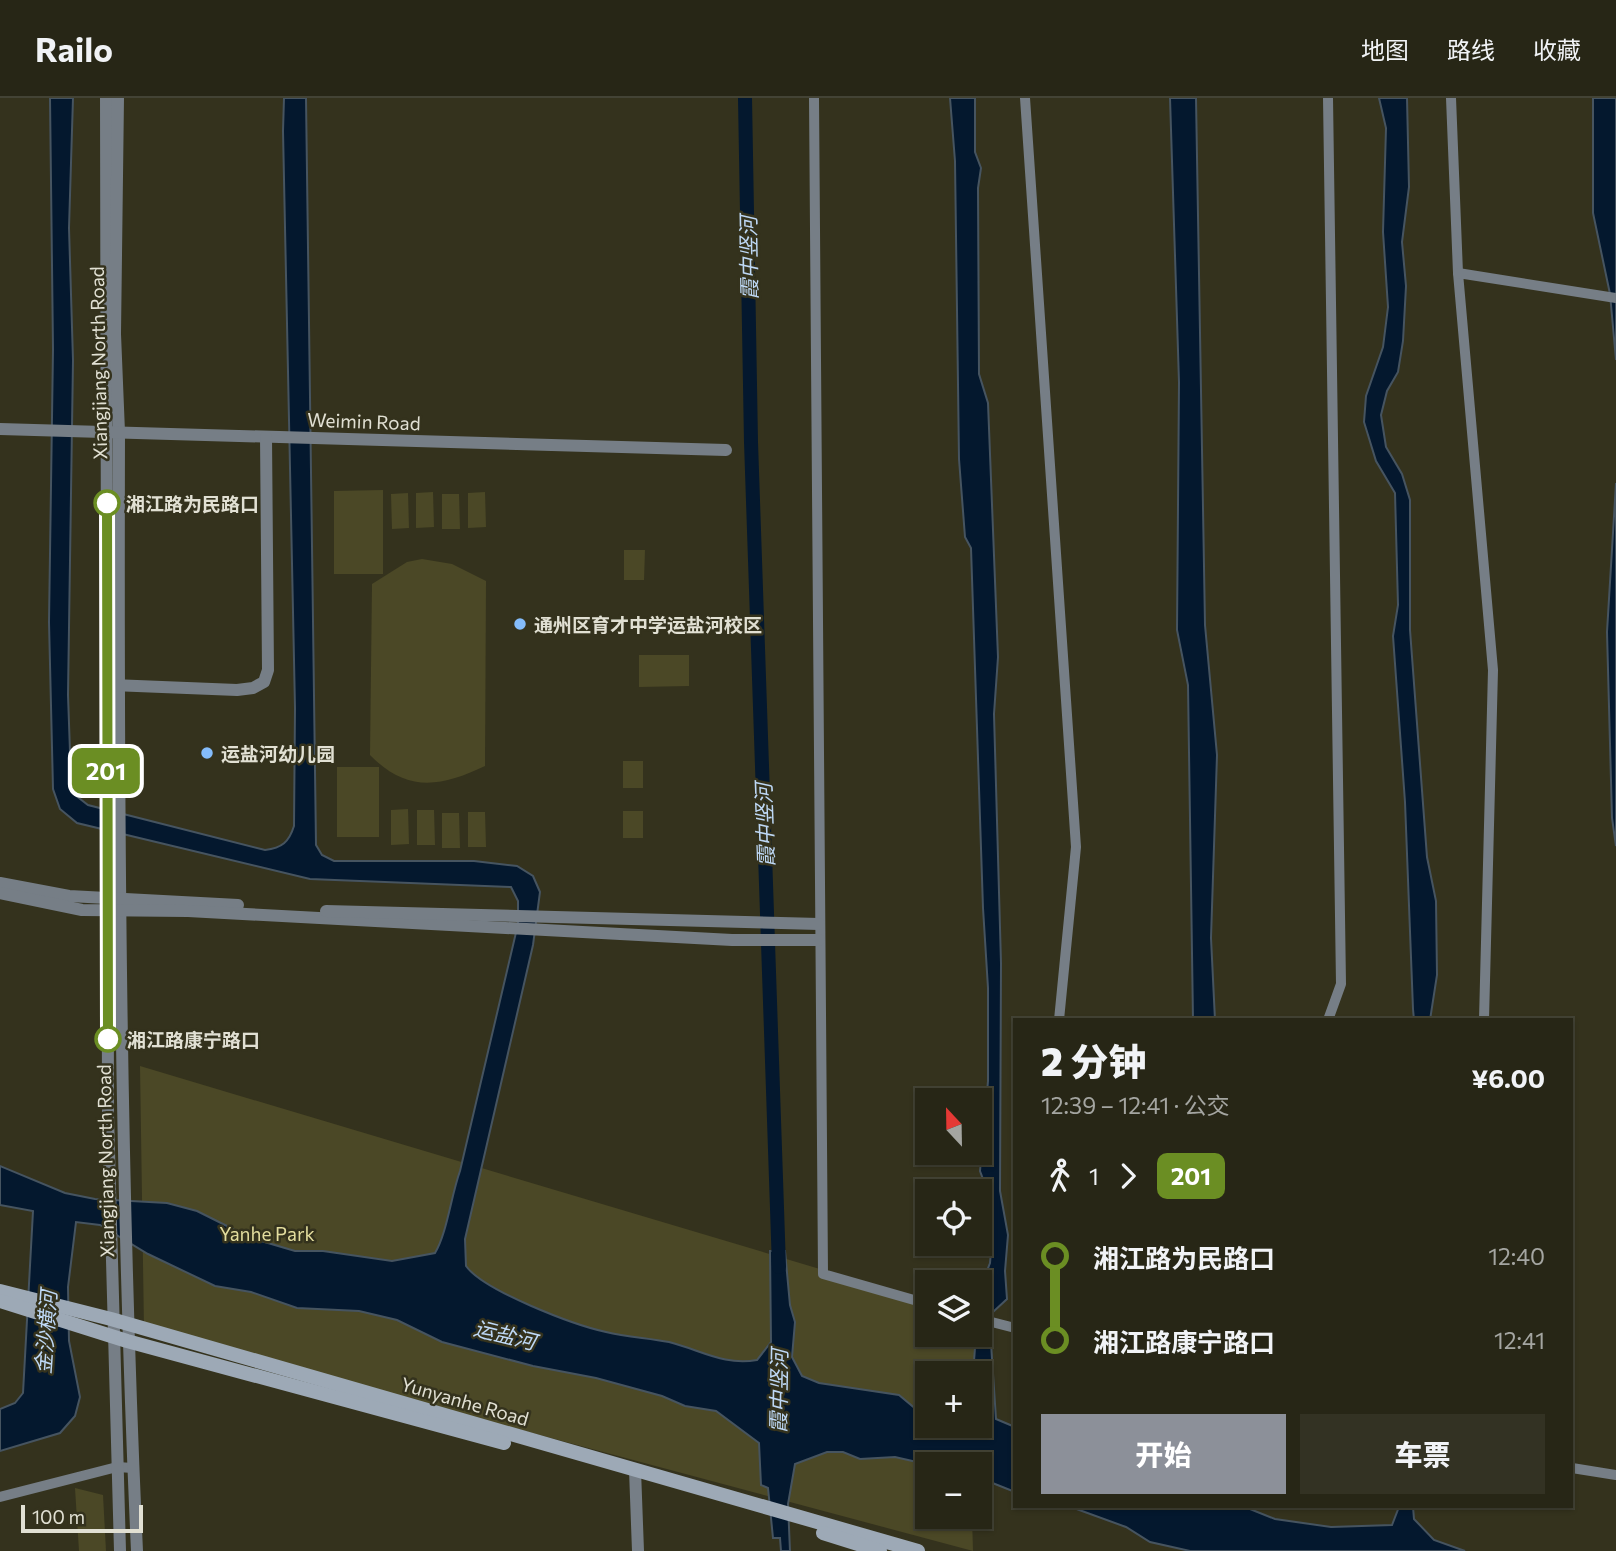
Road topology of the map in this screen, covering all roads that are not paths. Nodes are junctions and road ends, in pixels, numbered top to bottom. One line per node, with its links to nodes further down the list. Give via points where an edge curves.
1 (106, 98): 10 (street, Xiangjiang North Road)
2 (118, 98): 11 (street, Xiangjiang North Road)
3 (814, 98): 19 (street)
4 (1026, 98): 21 (street, via 1076,847)
5 (1328, 98): 22 (street, via 1341,984)
6 (1451, 98): 7 (street)
7 (1458, 273): 8 (street); 23 (street, via 1493,670)
8 (1616, 298)
9 (0, 429): 10 (street, Weimin Road)
10 (106, 432): 11 (street, Weimin Road); 14 (street, Xiangjiang North Road)
11 (119, 432): 12 (street, Weimin Road); 14 (street, Xiangjiang North Road)
12 (265, 437): 13 (street, Weimin Road); 14 (street, via 268,670 264,682 237,690)
13 (726, 450)
14 (112, 685): 17 (street, Xiangjiang North Road)
15 (0, 883): 17 (street)
16 (0, 893): 18 (street)
17 (113, 898): 18 (street, Xiangjiang North Road); 19 (street, via 324,911)
18 (113, 912): 20 (street); 27 (street, Xiangjiang North Road); 29 (street, Xiangjiang North Road)
19 (819, 924): 20 (street)
20 (819, 940): 25 (street, via 823,1274)
21 (1059, 1018)
22 (1329, 1018)
23 (1484, 1018)
24 (0, 1291): 27 (main road, Yunyanhe Road)
25 (915, 1300)
26 (0, 1301): 31 (main road, Yunyanhe Road)
27 (111, 1319): 29 (main road, Yunyanhe Road); 31 (street, Xiangjiang North Road)
28 (992, 1322): 30 (street)
29 (127, 1325): 32 (street, Xiangjiang North Road); 36 (main road, Yunyanhe Road)
30 (1013, 1327)
31 (111, 1334): 32 (main road, Yunyanhe Road); 33 (street, Xiangjiang North Road)
32 (127, 1341): 34 (street, Xiangjiang North Road); 36 (main road, Yunyanhe Road)
33 (117, 1467): 34 (street); 38 (street); 40 (street, Xiangjiang North Road)
34 (133, 1468): 41 (street, Xiangjiang North Road)
35 (1573, 1468): 37 (street)
36 (635, 1474): 39 (main road, Yunyanhe Road); 42 (street)
37 (1616, 1475)
38 (0, 1497)
39 (795, 1519): 43 (main road, Yunyanhe Road); 44 (main road, Yunyanhe Road)
40 (120, 1551)
41 (137, 1551)
42 (638, 1551)
43 (880, 1551)
44 (918, 1551)

